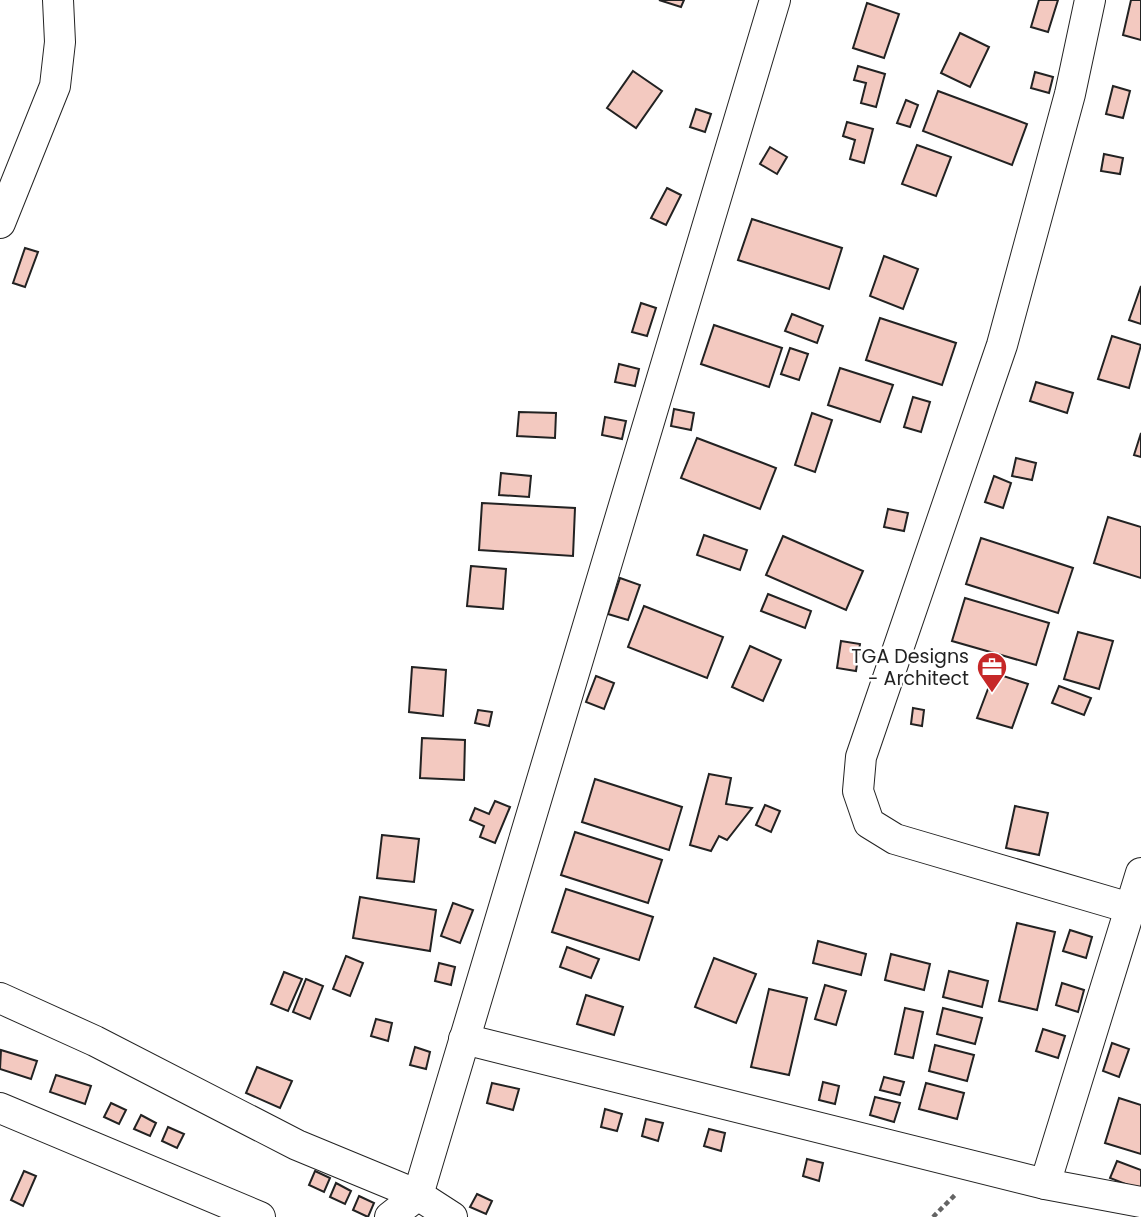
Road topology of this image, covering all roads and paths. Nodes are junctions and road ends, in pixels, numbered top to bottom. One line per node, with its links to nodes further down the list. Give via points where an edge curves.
1 (58, 0): 4 (street, via 55,86)
2 (775, 0): 8 (street)
3 (1090, 0): 6 (street, via 1070,94 1002,345 860,757 858,791 869,824 895,839)
4 (0, 223)
5 (1141, 873): 6 (street)
6 (1130, 908): 10 (street)
7 (0, 998): 11 (street, via 95,1041 297,1145)
8 (464, 1040): 10 (street); 11 (street)
9 (0, 1108): 13 (street)
10 (1045, 1184): 12 (street)
11 (418, 1195): 14 (street); 15 (street)
12 (1141, 1202)
13 (260, 1217)
14 (390, 1217)
15 (452, 1217)

